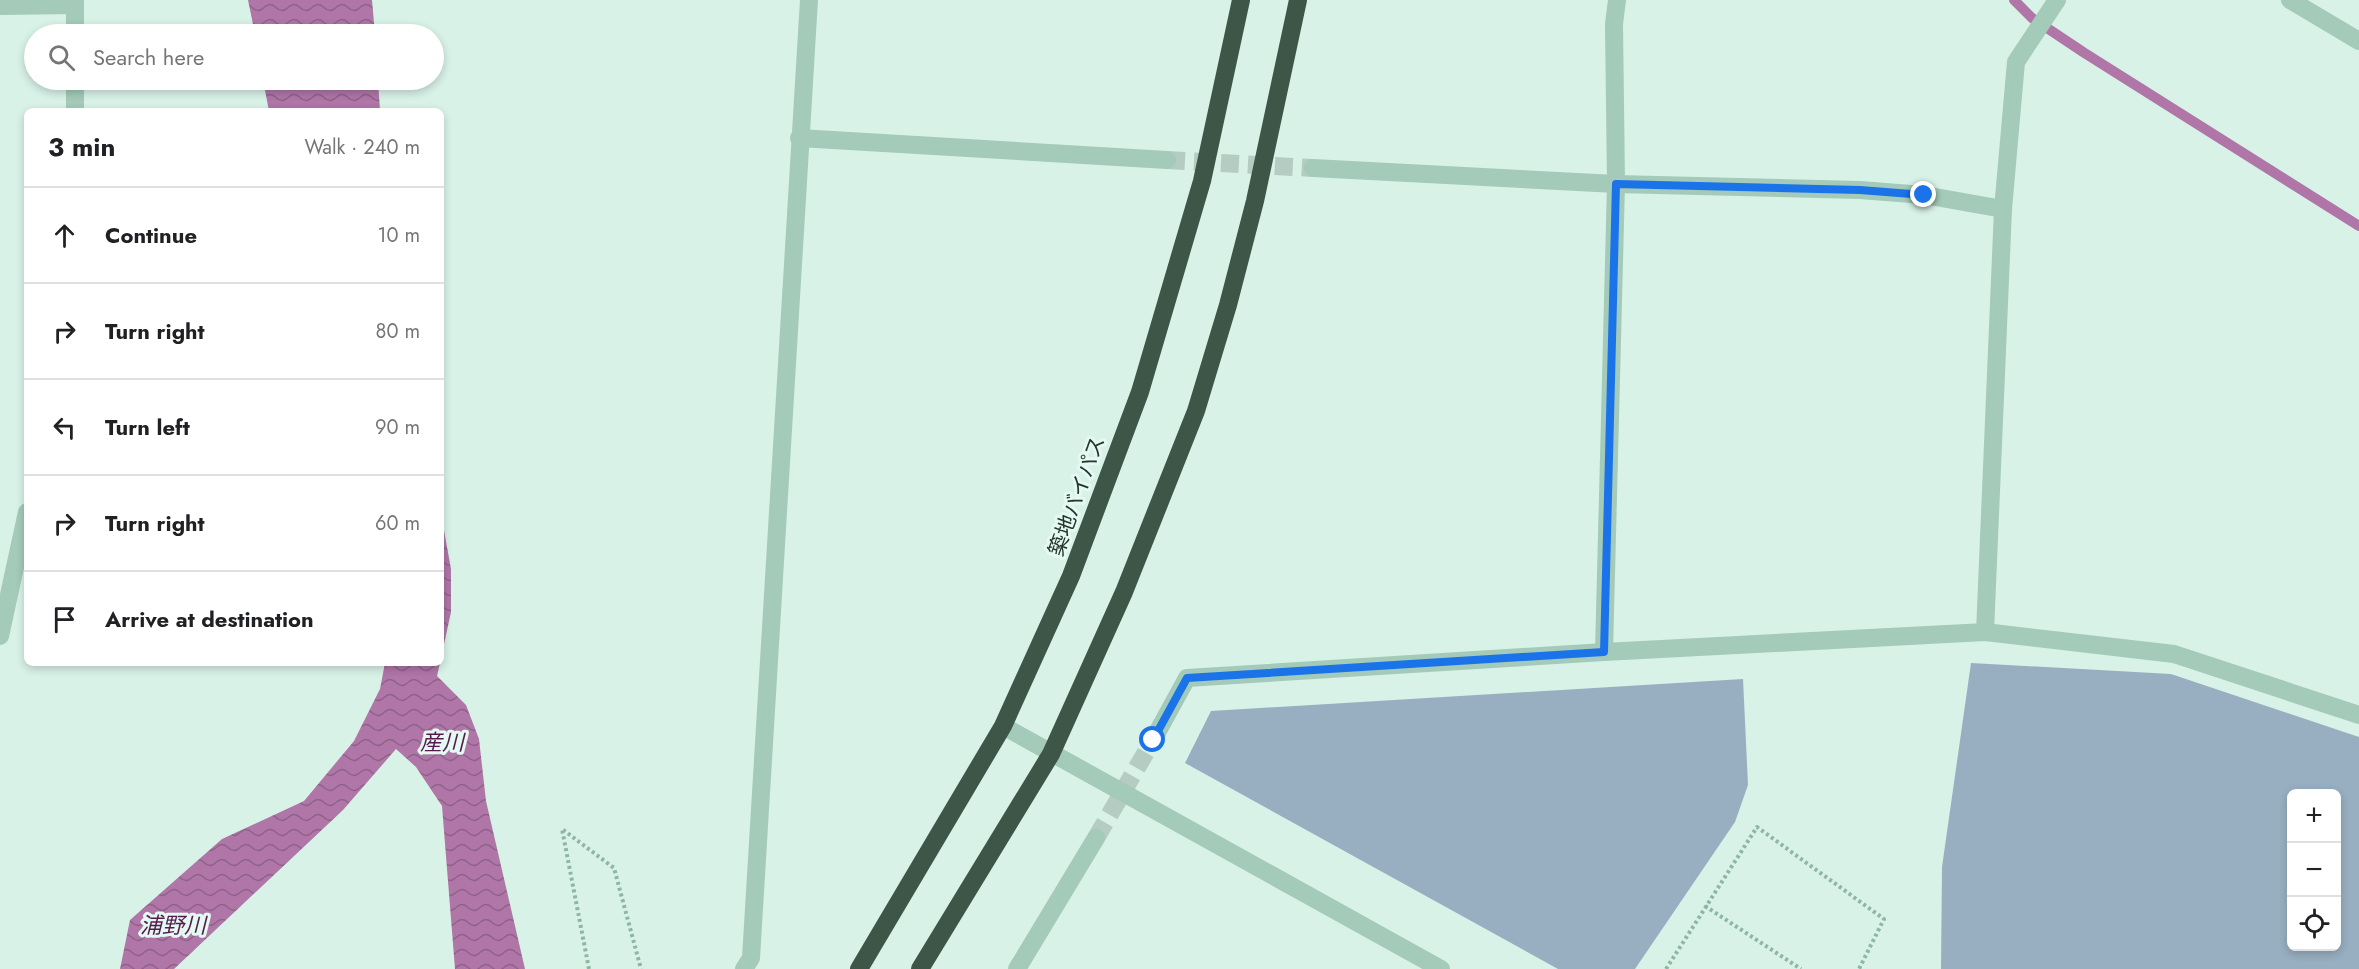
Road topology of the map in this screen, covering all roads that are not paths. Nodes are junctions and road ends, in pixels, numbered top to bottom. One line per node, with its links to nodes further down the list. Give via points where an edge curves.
1 (809, 0): 13 (street)
2 (1241, 0): 23 (highway, 築地バイパス, via 1202,181 1140,392 1071,576)
3 (1298, 0): 25 (highway, via 1256,201 1196,411 1124,592)
4 (1617, 0): 16 (street)
5 (2057, 0): 17 (street, via 2016,62)
6 (2290, 0): 10 (street)
7 (75, 2): 8 (street); 9 (street)
8 (0, 6)
9 (75, 24)
10 (2359, 41)
11 (75, 90): 12 (street)
12 (75, 108)
13 (799, 138): 14 (street); 27 (street, via 751,958)
14 (1167, 160)
15 (1313, 168): 16 (street)
16 (1616, 184): 17 (street, via 1860,190 1924,195); 21 (street)
17 (2003, 209): 19 (street)
18 (24, 526): 20 (street)
19 (1985, 632): 21 (street); 22 (street, via 2174,654)
20 (0, 636)
21 (1604, 652): 24 (street, via 1187,678)
22 (2359, 715)
23 (1003, 726): 25 (street); 28 (highway, 築地バイパス)
24 (1153, 740)
25 (1051, 754): 29 (highway); 31 (street)
26 (1096, 838): 30 (street)
27 (744, 969)
28 (859, 969)
29 (920, 969)
30 (1017, 969)
31 (1441, 969)

